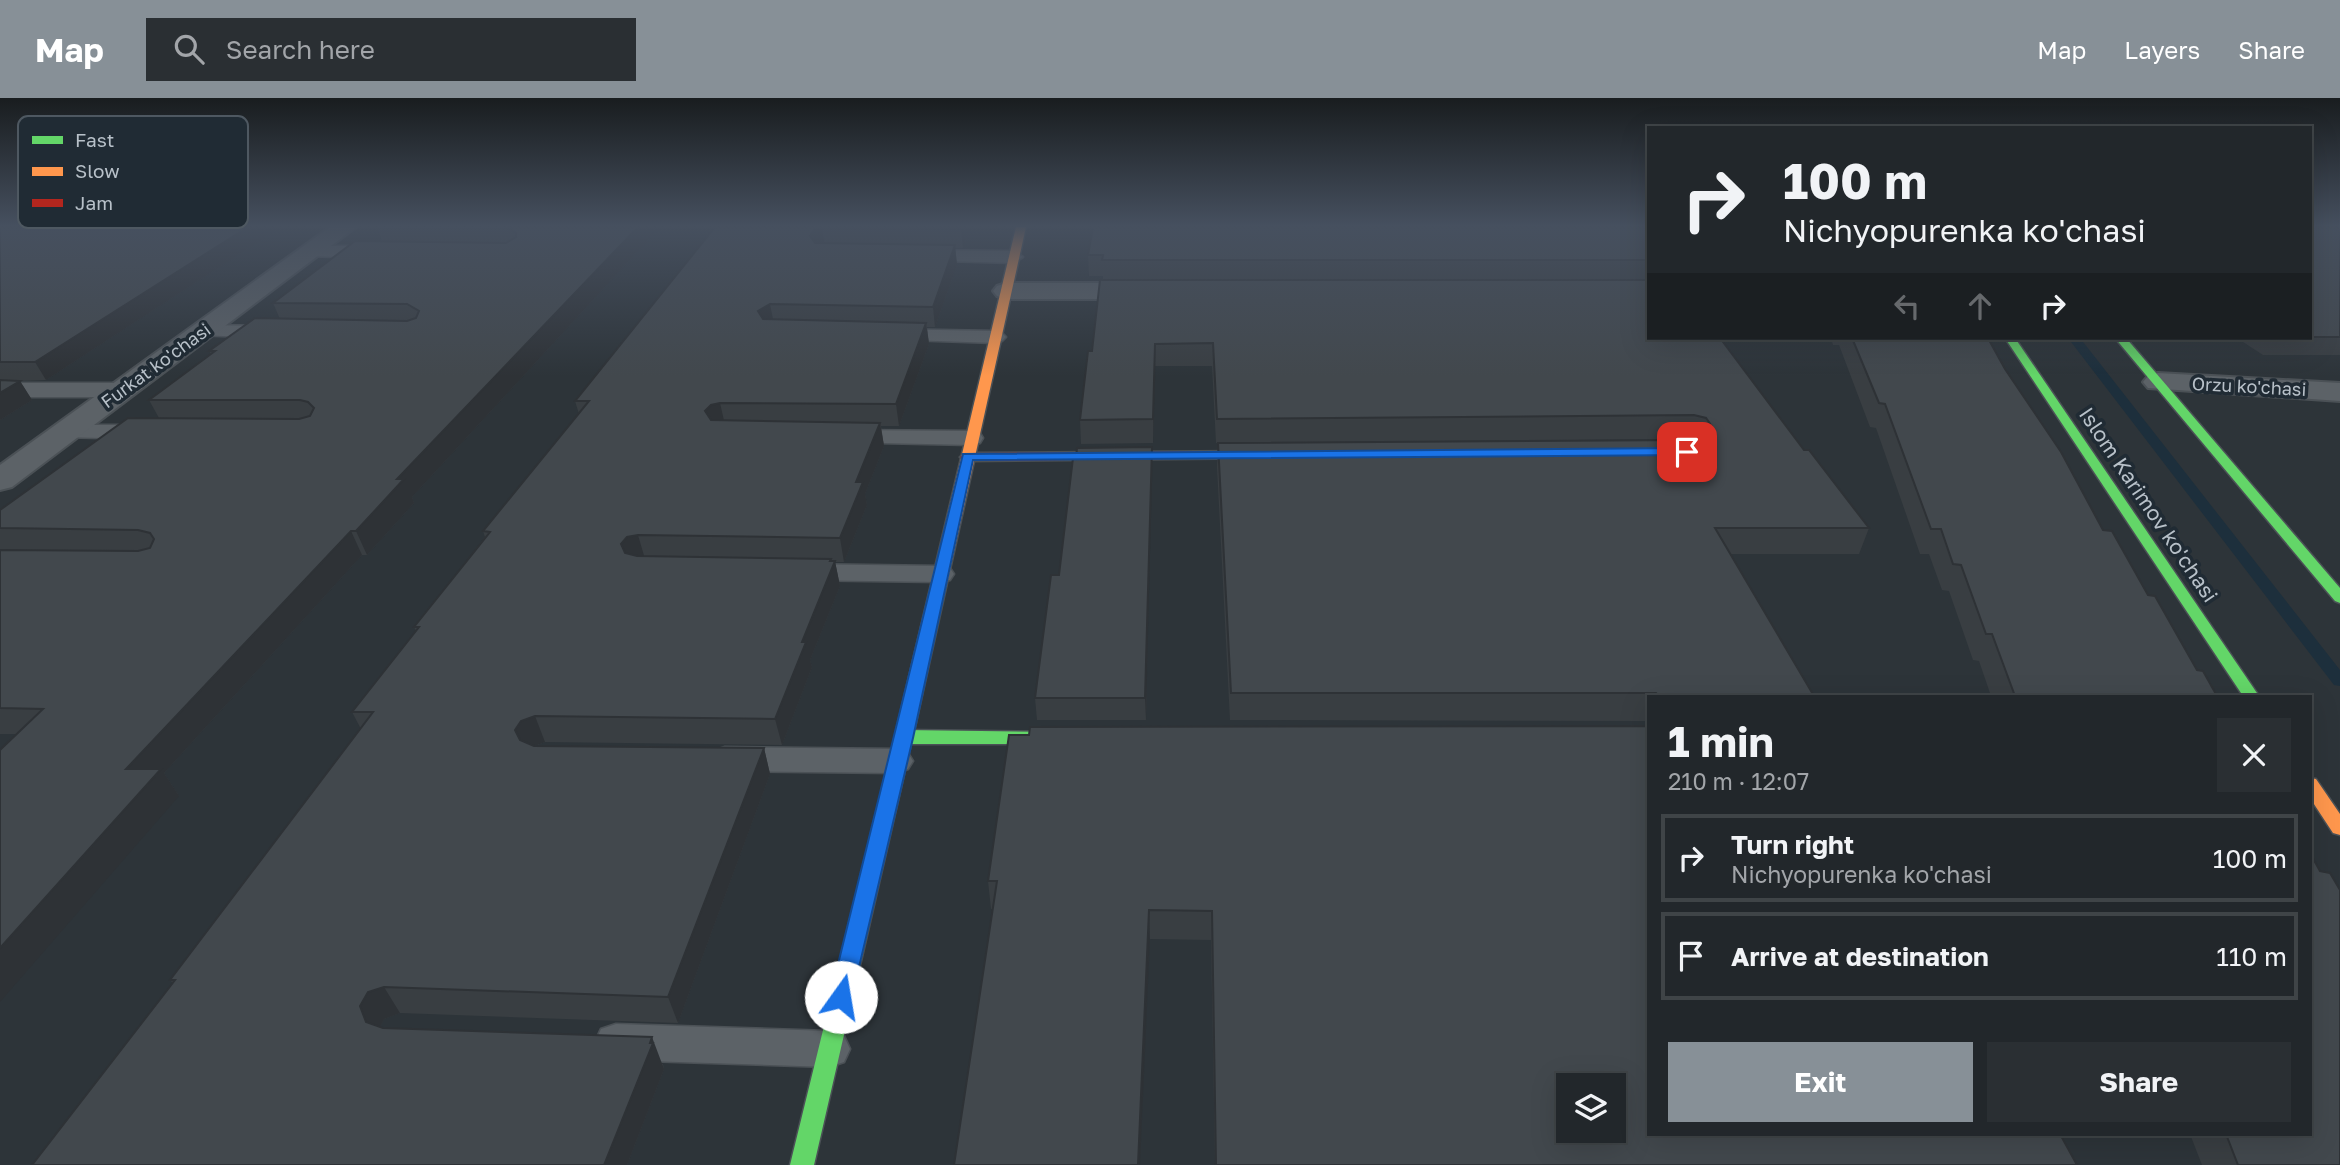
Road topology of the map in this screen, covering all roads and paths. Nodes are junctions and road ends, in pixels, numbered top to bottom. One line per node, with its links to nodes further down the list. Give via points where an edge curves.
1 (278, 277): 5 (street, Furkat ko'chasi)
2 (1009, 277): 3 (street)
3 (1006, 291): 4 (street); 8 (street)
4 (1172, 291)
5 (203, 331): 6 (lane); 13 (street, Furkat ko'chasi)
6 (296, 332)
7 (871, 335): 8 (lane)
8 (995, 337): 18 (street)
9 (2011, 340): 24 (street, Islom Karimov ko'chasi)
10 (2122, 340): 11 (street)
11 (2158, 382): 14 (street, Orzu ko'chasi); 23 (street)
12 (0, 390): 13 (lane)
13 (123, 390): 15 (street, Furkat ko'chasi)
14 (2340, 392)
15 (65, 432): 16 (lane); 20 (street, Furkat ko'chasi)
16 (174, 432)
17 (821, 436): 18 (lane)
18 (969, 447): 19 (street); 22 (street)
19 (1286, 454)
20 (0, 480)
21 (766, 571): 22 (lane)
22 (940, 574): 26 (street)
23 (2340, 598)
24 (2250, 695)
25 (1069, 738): 26 (street)
26 (900, 750): 27 (lane); 31 (street)
27 (694, 759)
28 (2312, 787): 29 (street)
29 (2340, 828)
30 (580, 1041): 31 (lane)
31 (829, 1049): 32 (street)
32 (802, 1165)

